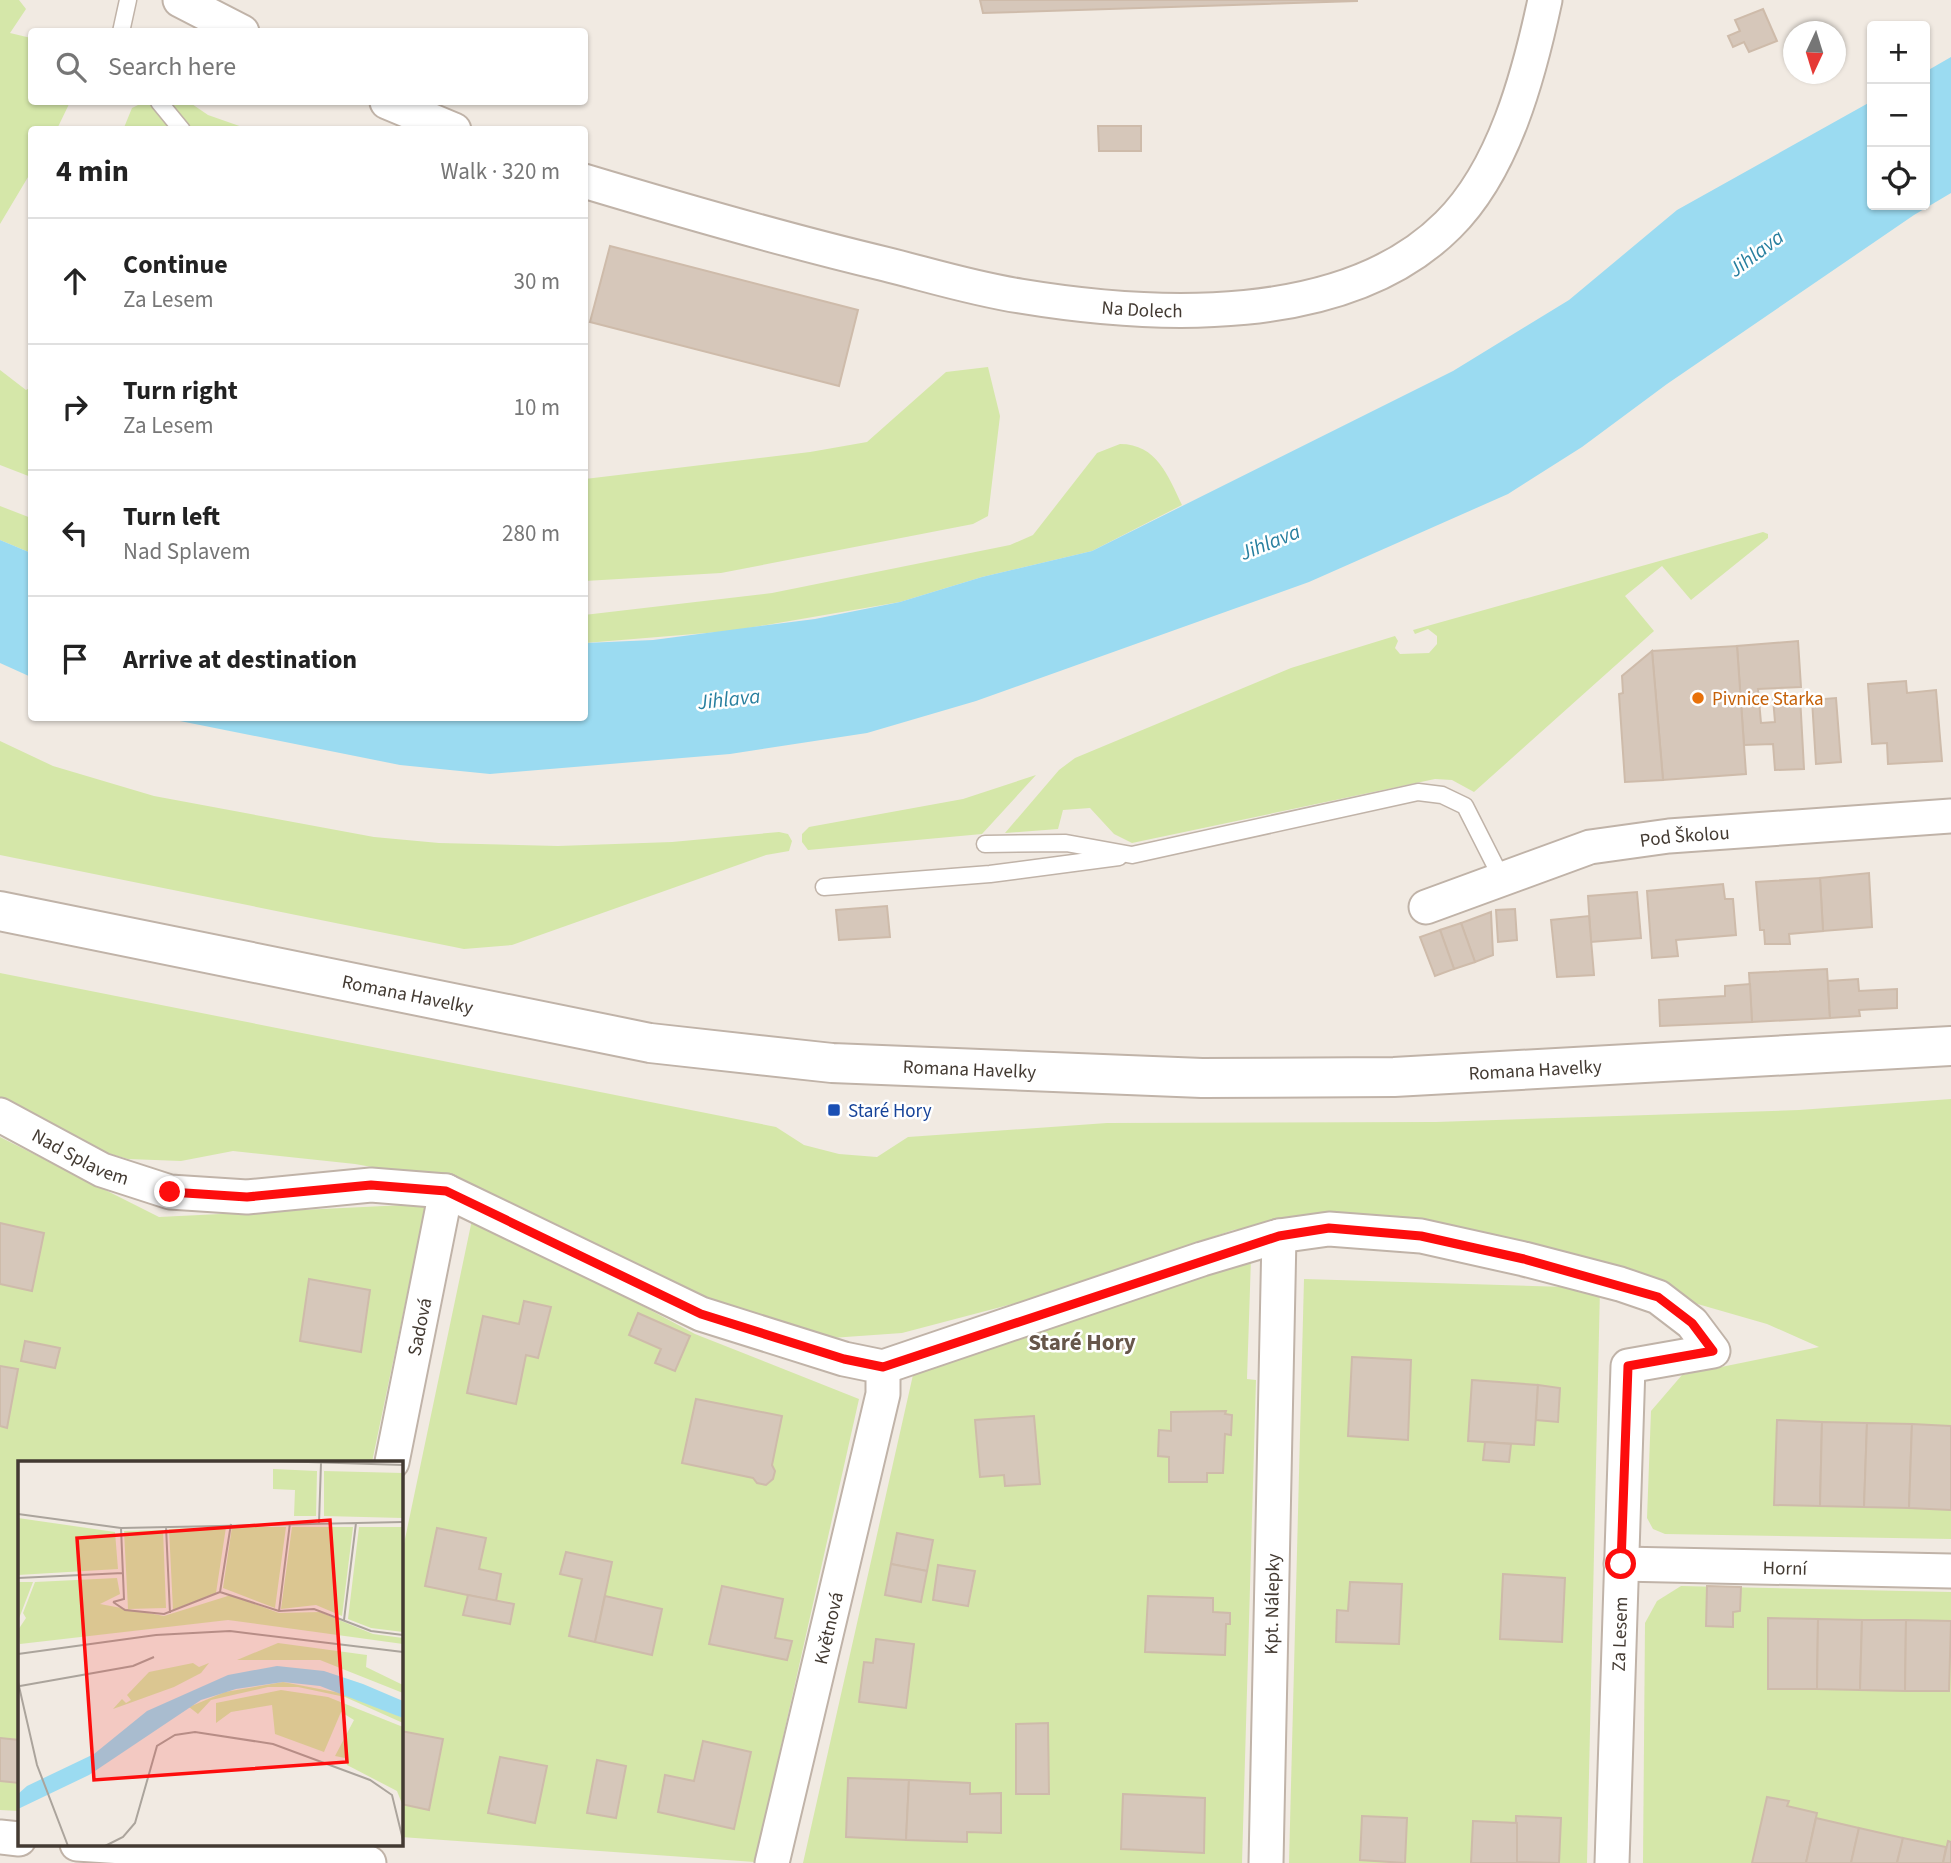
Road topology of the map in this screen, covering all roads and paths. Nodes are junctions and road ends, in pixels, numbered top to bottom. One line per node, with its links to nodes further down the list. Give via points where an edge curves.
1 (128, 0): 4 (lane)
2 (180, 0): 5 (street)
3 (1545, 0): 10 (street, Na Dolech, via 1504,140 1481,183 1449,225 1402,264 1306,298 1148,310 1019,296 764,235)
4 (122, 28)
5 (235, 28)
6 (161, 105): 8 (lane)
7 (394, 105): 9 (street)
8 (179, 126)
9 (444, 126)
10 (588, 182)
11 (1951, 816): 14 (street, Pod Školou, via 1590,846)
12 (985, 844): 13 (lane, via 1066,843)
13 (1132, 855): 14 (lane, via 1418,792 1443,795 1465,806); 15 (lane, via 990,874)
14 (1502, 878): 16 (street, Pod Školou)
15 (824, 887)
16 (1426, 907)
17 (0, 911): 18 (street, Romana Havelky, via 650,1043 832,1063 1202,1078 1394,1077)
18 (1951, 1046)
19 (0, 1115): 20 (street, Nad Splavem, via 102,1170 170,1192 247,1197 371,1185)
20 (446, 1191): 23 (street, Nad Splavem, via 701,1314 844,1359); 24 (street, Sadová)
21 (1279, 1236): 22 (street, Nad Splavem, via 1329,1228 1421,1236 1524,1259 1658,1297 1692,1323); 23 (street, Nad Splavem); 33 (street, Kpt. Nálepky)
22 (1713, 1351): 25 (street, Za Lesem, via 1628,1366)
23 (883, 1381): 32 (street, Květnová)
24 (392, 1461)
25 (1621, 1564): 26 (street, Horní); 34 (street, Za Lesem)
26 (1951, 1571)
27 (0, 1838): 28 (street)
28 (18, 1839)
29 (86, 1851): 30 (street)
30 (313, 1852): 31 (street)
31 (369, 1863)
32 (772, 1863)
33 (1266, 1863)
34 (1612, 1863)

